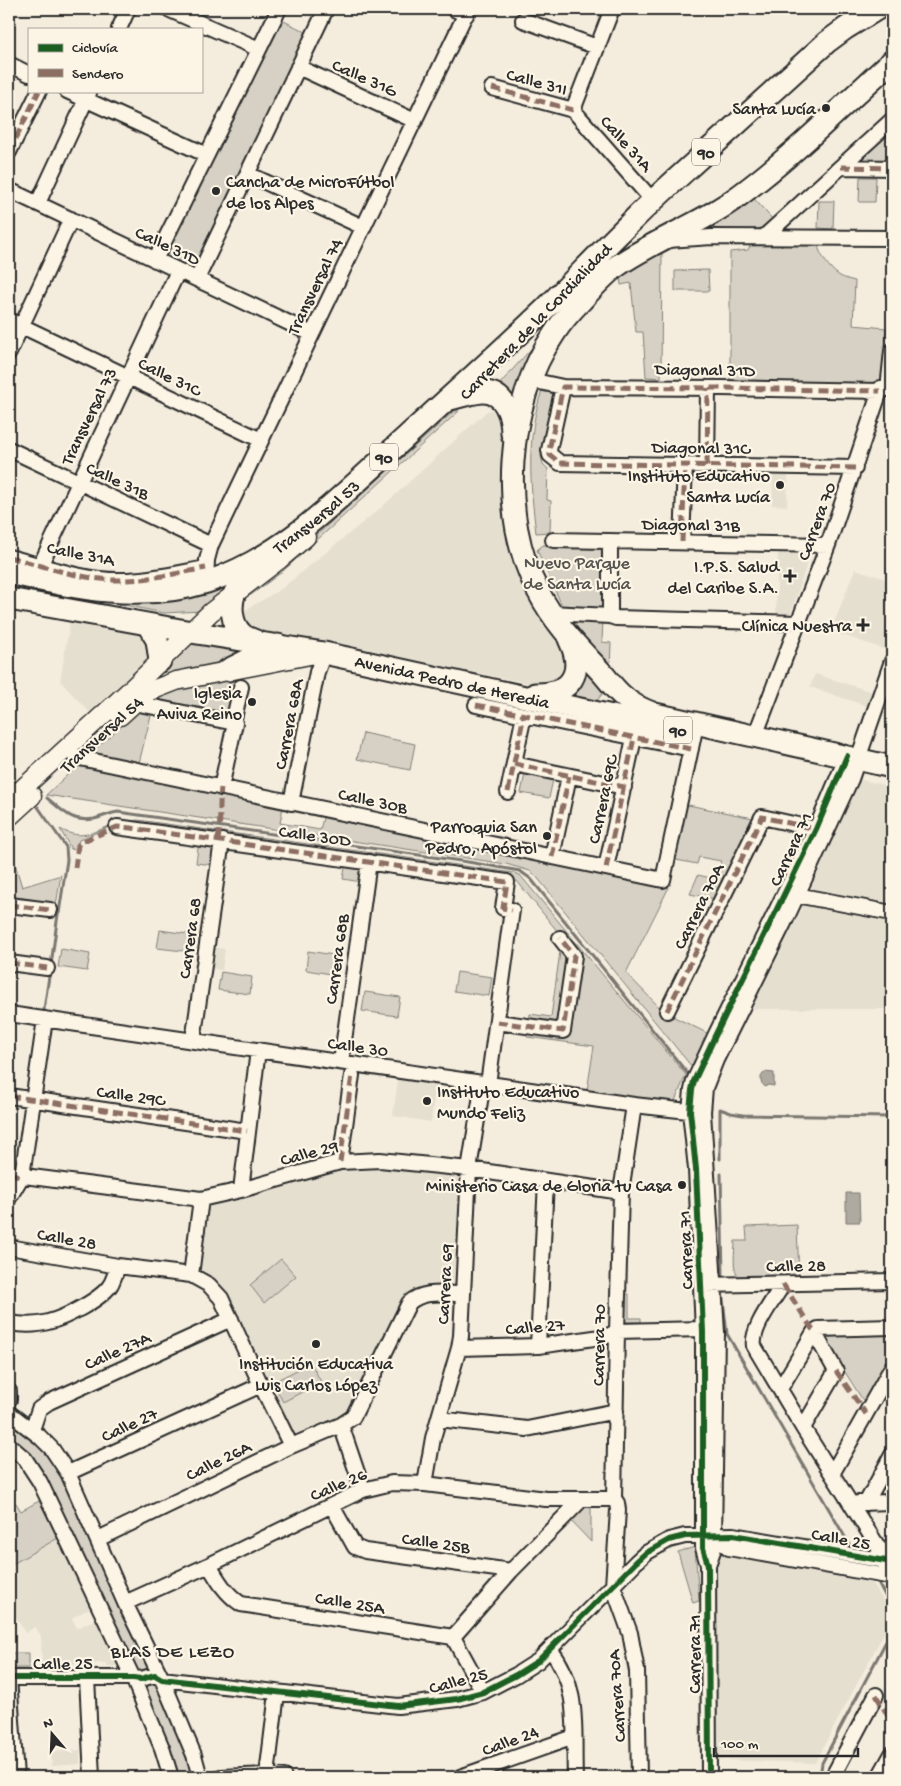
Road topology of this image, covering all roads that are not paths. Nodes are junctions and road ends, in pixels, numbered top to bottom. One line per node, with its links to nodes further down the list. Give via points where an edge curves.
1 (128, 9): 9 (street)
2 (168, 9): 11 (street)
3 (278, 9): 11 (street)
4 (326, 9): 13 (street)
5 (612, 9): 10 (street)
6 (463, 11): 22 (street, Transversal 74)
7 (866, 11): 29 (highway, Carretera de la Cordialidad / 90, via 827,42)
8 (523, 20): 10 (street)
9 (119, 28)
10 (597, 47): 20 (street)
11 (259, 49): 24 (street)
12 (9, 64): 15 (street)
13 (298, 67): 22 (street, Calle 31G); 27 (street)
14 (890, 69): 31 (highway, Carretera de la Cordialidad / 90, via 775,167)
15 (28, 74)
16 (492, 88): 20 (street, Calle 31I)
17 (39, 92): 23 (street)
18 (71, 92): 19 (street)
19 (88, 96): 24 (street); 30 (street)
20 (572, 110): 29 (street, Calle 31A)
21 (892, 120): 25 (street)
22 (415, 121): 33 (street, Transversal 74)
23 (9, 152)
24 (207, 155): 38 (street)
25 (840, 167): 26 (street); 35 (street)
26 (892, 168)
27 (248, 174): 33 (street); 40 (street)
28 (9, 190): 30 (street, Calle 31D)
29 (653, 201): 41 (highway, Carretera de la Cordialidad / 90)
30 (38, 204): 32 (street, Calle 31D)
31 (708, 216): 34 (street, via 706,224); 37 (highway, Carretera de la Cordialidad / 90)
32 (71, 219): 38 (street, Calle 31D); 42 (street)
33 (363, 227): 43 (street, Transversal 74)
34 (712, 237): 35 (street); 37 (street)
35 (764, 237): 36 (street)
36 (892, 238)
37 (662, 240): 47 (highway, Carretera de la Cordialidad / 90, via 615,267 586,295 554,333)
38 (155, 260): 39 (street, Calle 31D)
39 (178, 271): 40 (street, Calle 31D); 46 (street, Transversal 73)
40 (197, 279): 43 (street, Calle 31D)
41 (545, 308): 51 (highway, Transversal 53 / 90)
42 (15, 323): 45 (street); 46 (street, Calle 31C)
43 (312, 334): 52 (street, Transversal 74)
44 (892, 351): 50 (street, Carrera 70, via 888,389 881,388)
45 (9, 352)
46 (128, 377): 52 (street, Calle 31C); 58 (street, Transversal 73)
47 (530, 380): 48 (street, Diagonal 31D); 56 (highway, Carretera de la Cordialidad / 90, via 520,415)
48 (563, 387): 49 (street, Diagonal 31D); 54 (street, Diagonal 31C, via 550,444 550,455 560,463)
49 (708, 388): 50 (street, Diagonal 31D); 55 (street)
50 (880, 391): 57 (street, Carrera 70)
51 (455, 398): 56 (highway, via 481,392 492,393 499,398 507,408 512,426); 67 (highway, Transversal 53 / 90, via 287,540 236,571); 68 (main road, Carretera de la Cordialidad / 90, via 293,549)
52 (261, 440): 62 (street, Transversal 74)
53 (9, 448): 58 (street, Calle 31B)
54 (684, 465): 55 (street, Diagonal 31C); 61 (street)
55 (707, 466): 57 (street, Diagonal 31C)
56 (514, 467): 70 (highway, Carretera de la Cordialidad / 90, via 514,518 519,542 534,585)
57 (855, 468): 63 (street, Carrera 70)
58 (78, 482): 62 (street, Calle 31B); 65 (street, Transversal 73)
59 (553, 540): 60 (street, Diagonal 31B)
60 (610, 541): 61 (street, Diagonal 31B); 71 (street)
61 (682, 542): 63 (street, Diagonal 31B)
62 (211, 545): 67 (street, Transversal 74)
63 (828, 545): 72 (street, Carrera 70)
64 (9, 557): 65 (street, Calle 31A)
65 (37, 572): 66 (highway); 67 (highway, via 82,589 138,593 173,590)
66 (9, 573)
67 (206, 575)
68 (235, 592): 74 (main road, Carretera de la Cordialidad / 90); 76 (highway, via 232,606 237,628 241,633)
69 (9, 599): 73 (highway, Avenida Pedro de Heredia)
70 (550, 613): 71 (street); 75 (highway, Carretera de la Cordialidad / 90)
71 (610, 616): 72 (street)
72 (798, 623): 87 (street, Carrera 70)
73 (148, 625): 74 (highway, Avenida Pedro de Heredia); 78 (highway, via 157,640)
74 (191, 632): 76 (highway, Avenida Pedro de Heredia / 90); 78 (main road, Transversal 54)
75 (566, 635): 82 (highway, via 576,659 576,668 568,685 553,694); 87 (highway, Avenida Pedro de Heredia / 90, via 624,697 643,710)
76 (268, 643): 77 (highway, Avenida Pedro de Heredia / 90); 80 (highway)
77 (324, 653): 80 (main road, Transversal 54); 82 (highway, Avenida Pedro de Heredia / 90); 101 (street, Carrera 68A, via 317,672)
78 (160, 661): 96 (main road, Transversal 54)
79 (892, 662): 92 (street, Carrera 71)
80 (228, 670): 83 (main road, Transversal 54, via 165,684)
81 (241, 687): 86 (street)
82 (513, 694): 89 (highway, Avenida Pedro de Heredia / 90)
83 (134, 703): 86 (street); 90 (main road, Transversal 54)
84 (476, 705): 85 (street)
85 (524, 715): 88 (street); 91 (street)
86 (234, 723): 98 (street)
87 (755, 736): 92 (highway, Avenida Pedro de Heredia / 90)
88 (634, 738): 89 (street); 97 (street, Carrera 69C)
89 (692, 741): 92 (highway, Avenida Pedro de Heredia / 90); 108 (street, Calle 30B, via 663,880)
90 (74, 757): 96 (main road, Transversal 54); 98 (street, Calle 30B)
91 (514, 764): 94 (street); 99 (street)
92 (850, 764): 93 (highway, Avenida Pedro de Heredia / 90); 95 (highway, Avenida Pedro de Heredia / 90); 104 (street, Carrera 71); 109 (street, Carrera 71, via 815,858)
93 (892, 767)
94 (569, 776): 97 (street); 106 (street)
95 (892, 780)
96 (38, 782): 100 (main road, Transversal 54)
97 (624, 787): 108 (street, Carrera 69C)
98 (221, 788): 101 (street, Calle 30B)
99 (508, 792)
100 (15, 797): 102 (main road, Transversal 54)
101 (291, 803): 106 (street, Calle 30B)
102 (9, 817)
103 (118, 827): 105 (street, Calle 30D)
104 (816, 829): 117 (street, Carrera 71); 118 (street, Carrera 70A, via 762,817)
105 (222, 840): 107 (street, Calle 30D); 122 (street, Carrera 68)
106 (552, 857): 108 (street, Calle 30B)
107 (369, 862): 112 (street, Calle 30D, via 507,882 503,908); 124 (street, Carrera 68B)
108 (606, 868)
109 (796, 895): 113 (street); 117 (street, Carrera 71)
110 (9, 906): 111 (street)
111 (50, 910)
112 (512, 910): 121 (street, Carrera 69)
113 (892, 913)
114 (560, 938): 121 (street, via 574,956 563,1031)
115 (9, 962): 116 (street)
116 (47, 968)
117 (735, 1006): 130 (street, Carrera 71)
118 (666, 1011)
119 (9, 1014): 120 (street, Calle 30)
120 (45, 1019): 122 (street, Calle 30); 128 (street)
121 (496, 1022): 126 (street, Carrera 69)
122 (193, 1041): 123 (street, Calle 30)
123 (258, 1050): 124 (street, Calle 30); 131 (street)
124 (341, 1062): 126 (street, Calle 30)
125 (352, 1075): 132 (street)
126 (485, 1083): 129 (street, Calle 30); 133 (street, Carrera 69)
127 (9, 1096): 128 (street, Calle 29C)
128 (33, 1100): 131 (street, Calle 29C); 134 (street)
129 (634, 1104): 130 (street, Calle 30); 137 (street, Carrera 70)
130 (697, 1111): 145 (street, Carrera 71)
131 (248, 1131): 136 (street)
132 (340, 1162): 133 (street, Calle 29, via 380,1160); 136 (street, Calle 29)
133 (469, 1169): 135 (street, Calle 29); 146 (street, Carrera 69)
134 (15, 1175): 138 (street); 139 (street, Calle 29)
135 (546, 1181): 137 (street, Calle 29); 153 (street)
136 (241, 1190): 139 (street, Calle 29)
137 (621, 1192): 150 (street, Carrera 70)
138 (9, 1198)
139 (200, 1199): 142 (street)
140 (9, 1246): 141 (street, Calle 28)
141 (118, 1266): 142 (street, Calle 28); 148 (street, via 110,1285 103,1292 67,1314 33,1325)
142 (191, 1275): 147 (street, via 216,1291)
143 (892, 1281): 144 (street, Calle 28)
144 (784, 1284): 145 (street, Calle 28); 157 (street, via 756,1330 753,1341)
145 (707, 1285): 151 (street, Carrera 71)
146 (462, 1294): 154 (street, Carrera 69); 163 (street, Calle 26A, via 423,1295 409,1303 353,1417)
147 (231, 1319): 156 (street); 165 (street, Calle 27A, via 48,1402 39,1409)
148 (9, 1322)
149 (892, 1326): 152 (street, via 822,1328)
150 (617, 1331): 151 (street, Calle 27); 153 (street, Calle 27, via 601,1337); 160 (street, Carrera 70)
151 (707, 1331): 179 (street, Carrera 71)
152 (814, 1332): 157 (street); 164 (street, via 836,1371)
153 (538, 1346): 154 (street, Calle 27)
154 (458, 1348): 162 (street, Carrera 69)
155 (892, 1367): 170 (street)
156 (261, 1384): 167 (street); 169 (street, Calle 27)
157 (780, 1389): 164 (street)
158 (9, 1391): 159 (street)
159 (9, 1400)
160 (616, 1411): 162 (street, via 527,1429); 174 (street, Carrera 70)
161 (9, 1413): 165 (street)
162 (439, 1419): 171 (street, Carrera 69)
163 (341, 1425): 167 (street, Calle 26A); 172 (street)
164 (803, 1428): 170 (street)
165 (32, 1430): 169 (street, via 52,1449)
166 (9, 1445): 192 (street, via 26,1460 40,1482)
167 (291, 1446): 180 (street, Calle 26A)
168 (892, 1455): 177 (street)
169 (68, 1473): 180 (street)
170 (832, 1474): 176 (street)
171 (425, 1484): 172 (street, Calle 26, via 392,1483); 173 (street, Calle 26, via 518,1496)
172 (364, 1490): 178 (street, Calle 26)
173 (582, 1499): 174 (street, Calle 26); 184 (street)
174 (614, 1500): 186 (street, Carrera 70, via 618,1510)
175 (892, 1502): 177 (street)
176 (850, 1503): 177 (street); 182 (street)
177 (866, 1503)
178 (332, 1506): 183 (street, Calle 26); 184 (street, Calle 25B, via 355,1547 365,1551)
179 (709, 1536): 182 (street, Calle 25, via 733,1535); 185 (street, Calle 25, via 729,1548); 186 (street, Calle 25, via 685,1536 659,1545 636,1562); 208 (street, Carrera 71, via 703,1548 708,1565)
180 (98, 1539): 187 (street)
181 (892, 1545): 182 (street)
182 (889, 1562): 185 (street)
183 (209, 1565): 187 (street, Calle 26); 188 (street, Calle 25A, via 224,1590 241,1604)
184 (512, 1571): 188 (street)
185 (889, 1576)
186 (613, 1586): 189 (street, Calle 25); 207 (street, Carrera 70A, via 630,1633 637,1671)
187 (125, 1603): 192 (street)
188 (453, 1636): 193 (street)
189 (550, 1649): 193 (street, Calle 25, via 538,1661); 196 (street, via 561,1663 571,1691)
190 (9, 1678): 191 (street, Calle 25); 199 (street)
191 (87, 1678): 192 (street, Calle 25); 200 (street)
192 (147, 1678): 194 (street, Calle 25); 201 (street); 202 (street, via 194,1755)
193 (484, 1692): 194 (street, Calle 25, via 458,1699 398,1706)
194 (277, 1693): 198 (street)
195 (876, 1695): 209 (street)
196 (574, 1737): 205 (street, Calle 24); 206 (street)
197 (892, 1754): 210 (street)
198 (267, 1775): 203 (street); 204 (street)
199 (16, 1777)
200 (92, 1777)
201 (171, 1777)
202 (200, 1777)
203 (221, 1777)
204 (284, 1777)
205 (460, 1777)
206 (575, 1777)
207 (639, 1777)
208 (709, 1777)
209 (834, 1777)
210 (879, 1777)

